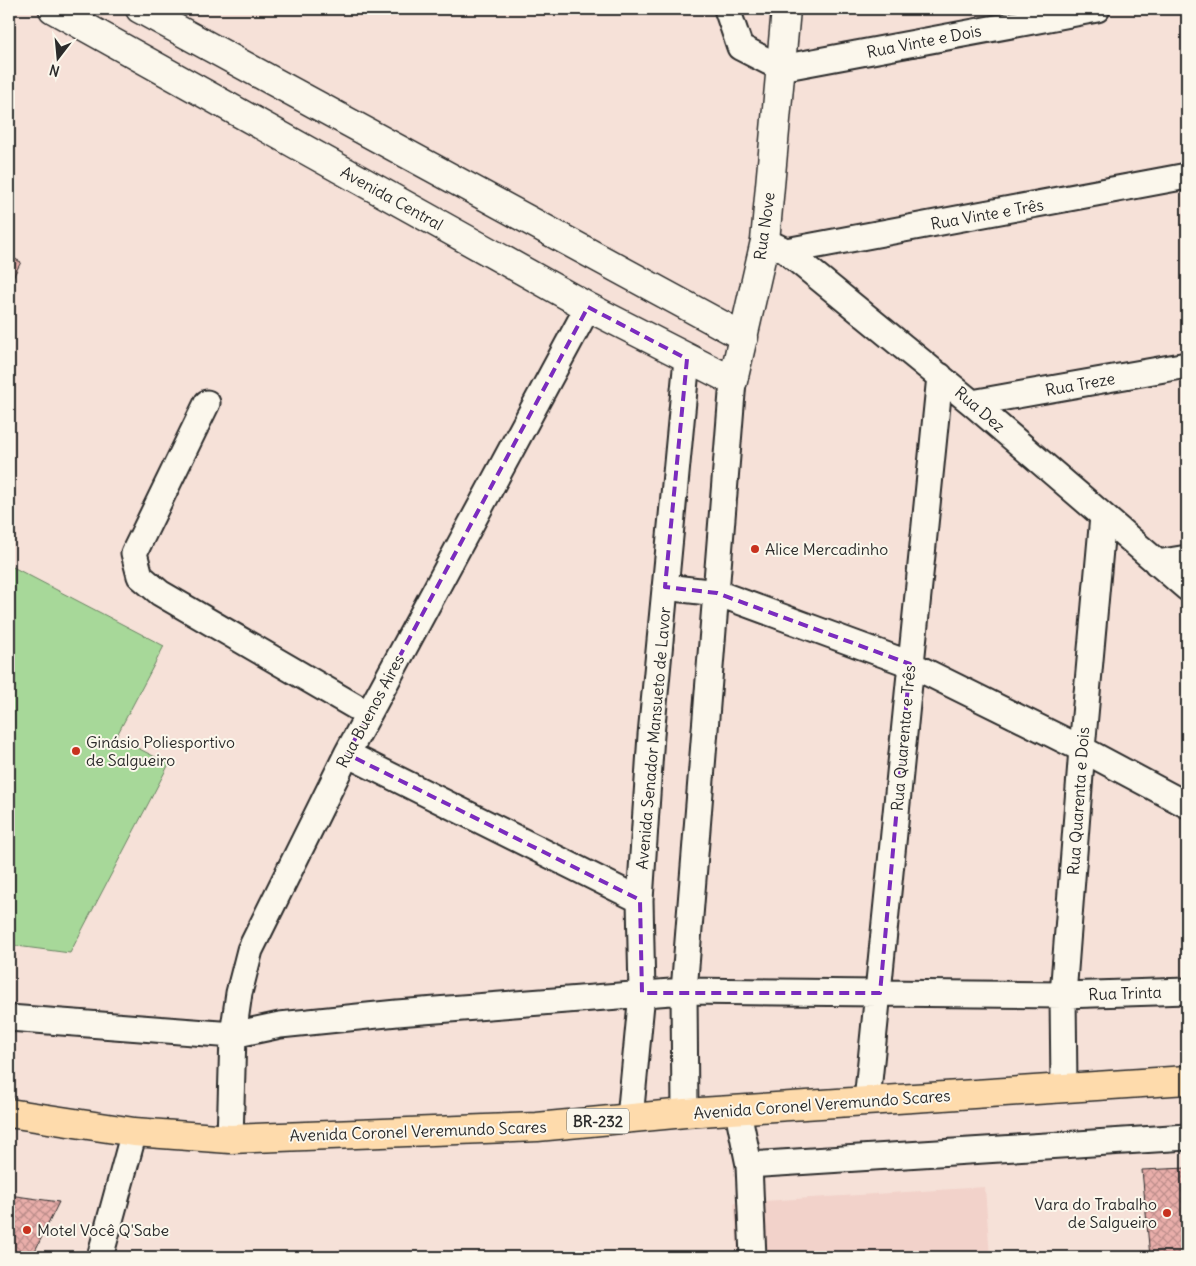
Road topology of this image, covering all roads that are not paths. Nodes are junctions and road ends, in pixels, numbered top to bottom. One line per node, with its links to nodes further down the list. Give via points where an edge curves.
1 (53, 9): 9 (street, Avenida Central)
2 (140, 9): 10 (street)
3 (727, 9): 6 (street, via 740,47)
4 (786, 9): 6 (street, Rua Nove)
5 (1097, 9): 6 (street, Rua Vinte e Dois)
6 (781, 68): 8 (street, Rua Nove)
7 (1187, 176): 8 (street, Rua Vinte e Três)
8 (775, 246): 10 (street, Rua Nove); 13 (street, Rua Dez)
9 (588, 307): 11 (street, Avenida Central); 24 (street, Rua Buenos Aires)
10 (744, 337): 14 (street, Rua Nove)
11 (687, 358): 14 (street, Avenida Central); 20 (street, Avenida Senador Mansueto de Lavor)
12 (1187, 366): 16 (street, Rua Treze)
13 (940, 376): 16 (street, Rua Dez); 23 (street, Rua Quarenta e Três)
14 (734, 381): 22 (street)
15 (207, 403): 24 (street, via 134,553 140,576 160,593 219,629)
16 (972, 403): 17 (street, Rua Dez)
17 (1103, 516): 19 (street, Rua Dez); 25 (street, Rua Quarenta e Dois)
18 (1187, 558): 19 (street)
19 (1157, 563): 21 (street, Rua Dez)
20 (665, 587): 22 (street); 28 (street, Avenida Senador Mansueto de Lavor)
21 (1187, 588)
22 (717, 593): 23 (street); 29 (street)
23 (910, 664): 25 (street); 32 (street, Rua Quarenta e Três)
24 (368, 714): 26 (street, Rua Buenos Aires)
25 (1082, 749): 27 (street); 33 (street, Rua Quarenta e Dois)
26 (347, 754): 28 (street); 35 (street, Rua Buenos Aires, via 250,950)
27 (1187, 805)
28 (640, 900): 31 (street, Avenida Senador Mansueto de Lavor)
29 (684, 990): 31 (street, Rua Trinta); 32 (street, Rua Trinta); 41 (street)
30 (1187, 991): 33 (street, Rua Trinta)
31 (642, 993): 35 (street, Rua Trinta, via 329,1020); 42 (street, Avenida Senador Mansueto de Lavor)
32 (880, 993): 33 (street, Rua Trinta); 38 (street, Rua Quarenta e Três)
33 (1063, 995): 37 (street, Rua Quarenta e Dois)
34 (9, 1018): 35 (street, Rua Trinta)
35 (233, 1034): 45 (street, Rua Buenos Aires)
36 (1187, 1080): 37 (highway, Avenida Coronel Veremundo Scares / BR-232)
37 (1064, 1087): 38 (highway, Avenida Coronel Veremundo Scares / BR-232)
38 (867, 1101): 39 (highway, Avenida Coronel Veremundo Scares / BR-232)
39 (738, 1111): 41 (highway, Avenida Coronel Veremundo Scares / BR-232); 46 (street)
40 (9, 1113): 43 (highway, Avenida Coronel Veremundo Scares / BR-232)
41 (685, 1113): 42 (highway, Avenida Coronel Veremundo Scares / BR-232)
42 (630, 1118): 45 (highway, Avenida Coronel Veremundo Scares / BR-232, via 537,1127)
43 (134, 1132): 45 (highway, Avenida Coronel Veremundo Scares / BR-232); 47 (street)
44 (1187, 1137): 46 (street)
45 (230, 1139)
46 (749, 1165): 48 (street)
47 (100, 1257)
48 (753, 1257)

